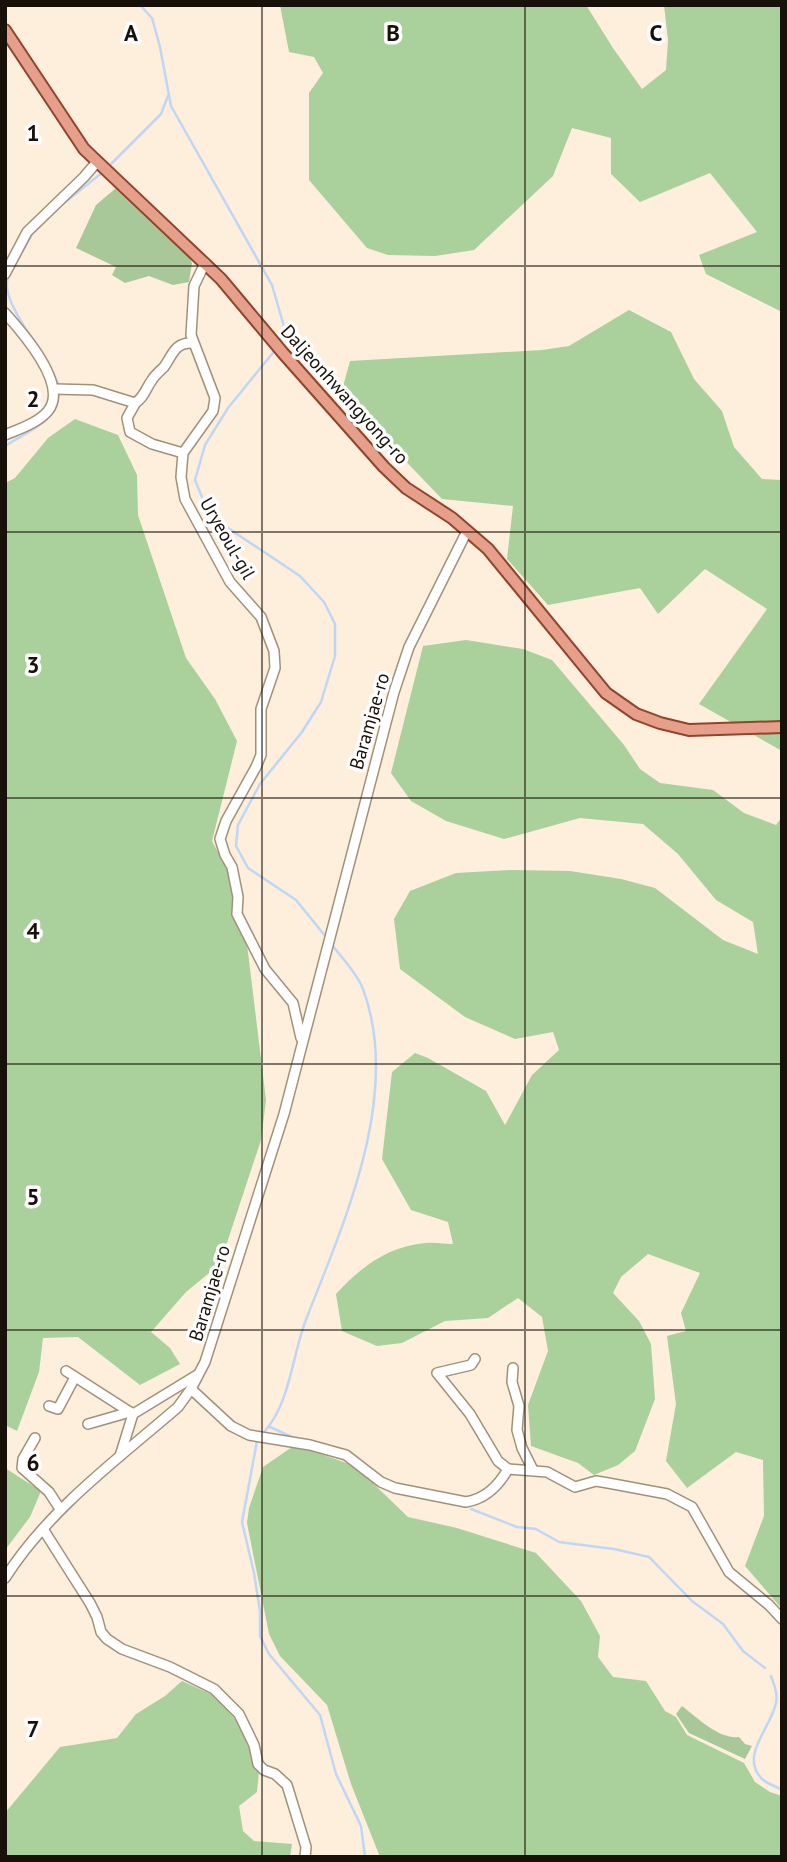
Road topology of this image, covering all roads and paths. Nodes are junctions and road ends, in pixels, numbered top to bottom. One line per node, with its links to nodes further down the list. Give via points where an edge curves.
1 (5, 30): 2 (main road, Daljeonhwangyong-ro)
2 (102, 169): 3 (main road, Daljeonhwangyong-ro); 4 (street, via 84,177 27,232)
3 (205, 262): 6 (street, via 191,302); 11 (main road, Daljeonhwangyong-ro, via 384,467)
4 (5, 274)
5 (5, 313): 7 (street)
6 (193, 343): 8 (street, via 177,346); 10 (street, via 215,398 213,411)
7 (58, 389): 8 (street, via 93,390); 9 (street, via 47,413)
8 (136, 402): 10 (street, via 127,418 130,432)
9 (5, 435)
10 (184, 453): 13 (street, Uryeoul-gil, via 181,477 186,499 230,582 261,617 274,651 275,668 261,709 261,755 220,839 232,867 237,914 265,969 293,1003)
11 (467, 531): 12 (main road, Daljeonhwangyong-ro, via 488,549 606,694 636,714 689,730); 13 (street, Baramjae-ro, via 409,647 394,692)
12 (782, 727)
13 (302, 1041): 17 (street, Baramjae-ro, via 284,1114)
14 (475, 1359): 25 (street, via 471,1365 437,1373)
15 (513, 1368): 26 (street, via 519,1406 517,1430)
16 (66, 1371): 18 (street)
17 (199, 1374): 19 (street, Baramjae-ro); 21 (street)
18 (75, 1377): 20 (street, via 58,1409); 21 (street)
19 (191, 1389): 24 (street, Baramjae-ro, via 178,1407); 25 (street, via 231,1426 249,1435 346,1455 395,1488 473,1501 488,1493)
20 (49, 1406)
21 (132, 1413): 22 (street); 24 (street)
22 (88, 1424)
23 (35, 1437): 27 (street, via 23,1468)
24 (119, 1459): 27 (street, Baramjae-ro)
25 (508, 1469): 26 (street)
26 (533, 1470): 30 (street, via 575,1487 597,1481 667,1494 692,1507 729,1572)
27 (60, 1509): 28 (street, Baramjae-ro)
28 (43, 1529): 29 (street, Baramjae-ro); 31 (street, via 107,1639 214,1689 239,1714 258,1764 287,1785)
29 (5, 1577)
30 (782, 1619)
31 (305, 1857)

